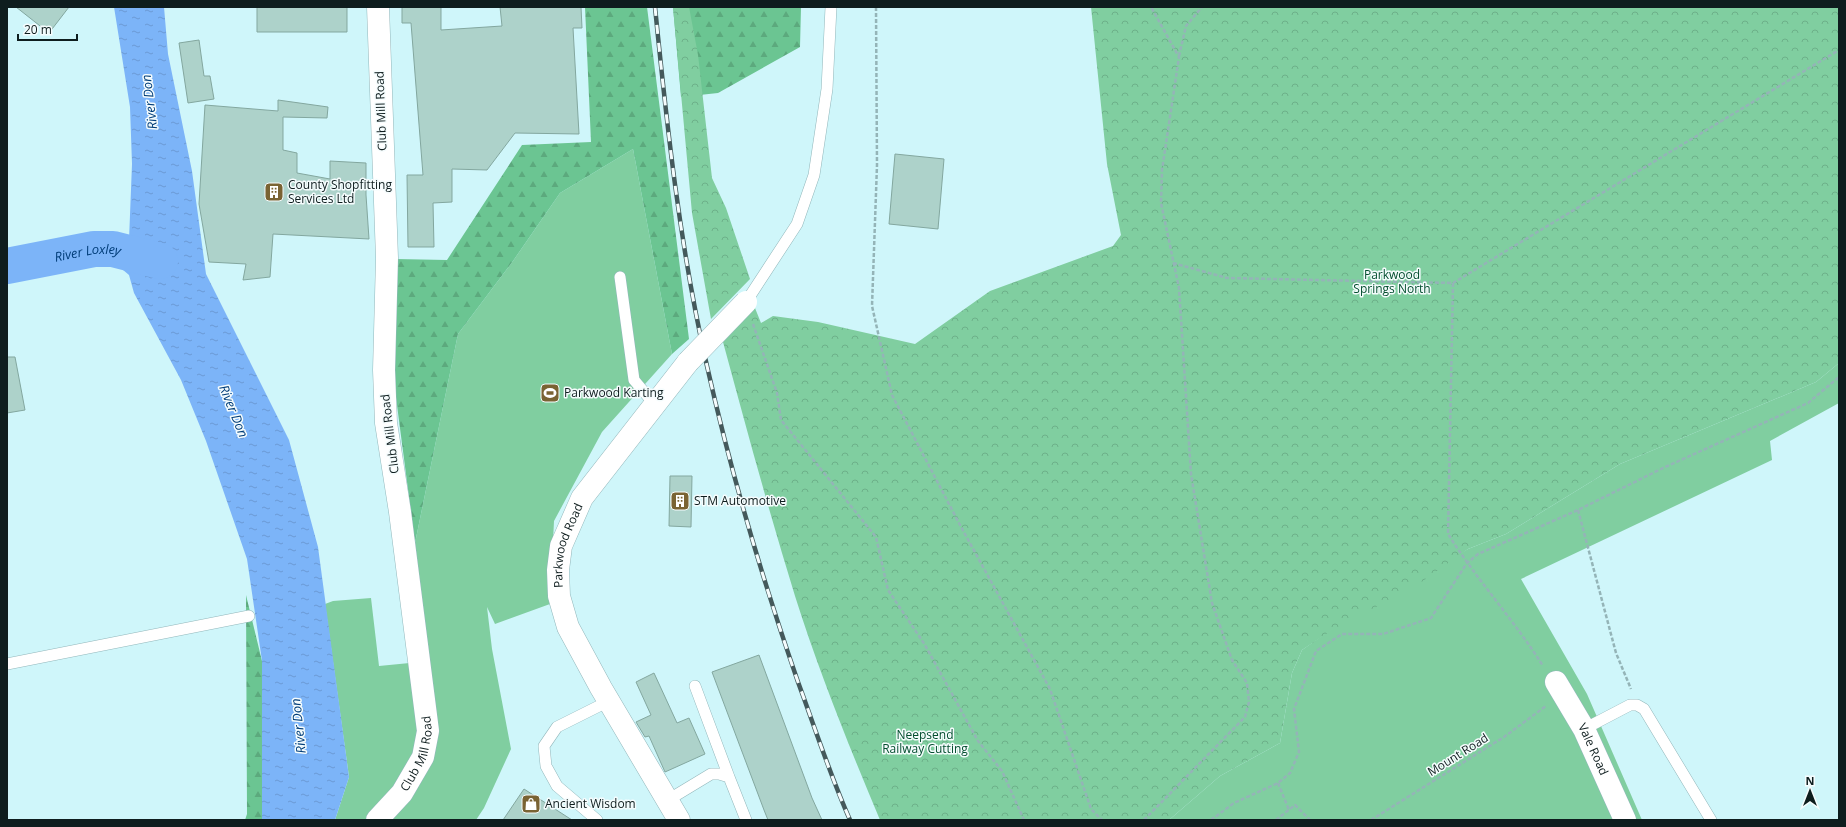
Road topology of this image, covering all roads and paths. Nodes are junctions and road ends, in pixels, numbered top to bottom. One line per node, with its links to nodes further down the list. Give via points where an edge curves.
1 (378, 7): 27 (street, Club Mill Road, via 387,258 384,370 386,423 428,731 423,757 402,793)
2 (831, 7): 11 (lane, via 827,89 814,175 797,224)
3 (876, 7): 32 (path, via 877,165 872,306 892,395 1050,689 1091,809)
4 (1151, 7): 7 (path)
5 (1202, 7): 7 (path, via 1186,26)
6 (1839, 50): 10 (path)
7 (1179, 57): 8 (path, via 1162,170 1161,203)
8 (1173, 264): 10 (path, via 1227,278); 33 (path, via 1179,288 1191,474 1212,603 1232,660 1247,683 1250,702 1245,717)
9 (620, 277): 13 (lane, via 634,380)
10 (1453, 283): 15 (path, via 1448,534)
11 (746, 302): 13 (street, Parkwood Road, bridge, via 688,362); 31 (path, via 777,393 781,420 876,537 888,590 926,645 978,741 1002,771)
12 (1839, 377): 14 (path, via 1808,403)
13 (655, 405): 20 (street, Parkwood Road, via 582,498 561,546 558,570 559,596 568,626)
14 (1578, 510): 15 (path, via 1478,554); 21 (path, via 1616,653)
15 (1467, 563): 19 (path, via 1522,634); 24 (path, via 1431,618 1383,634 1342,634 1316,651 1294,709 1299,752 1290,772)
16 (249, 616): 17 (lane)
17 (7, 664)
18 (695, 686): 23 (lane)
19 (1556, 693): 22 (street, Vale Road); 37 (path, Mount Road, via 1504,737)
20 (609, 701): 25 (street, Parkwood Road); 28 (lane, via 557,727 544,746 546,766 557,786)
21 (1637, 705): 22 (lane, via 1630,705); 39 (lane, via 1644,709)
22 (1584, 729): 38 (street, Vale Road)
23 (729, 776): 25 (lane, via 711,774); 30 (lane)
24 (1278, 783): 26 (path); 34 (path, via 1234,803)
25 (668, 800): 29 (street, Parkwood Road)
26 (1289, 810): 35 (path); 36 (path, via 1295,805)
27 (377, 820)
28 (597, 820)
29 (679, 820)
30 (746, 820)
31 (1024, 820)
32 (1102, 820)
33 (1144, 820)
34 (1211, 820)
35 (1276, 820)
36 (1310, 820)
37 (1371, 820)
38 (1625, 820)
39 (1711, 820)

